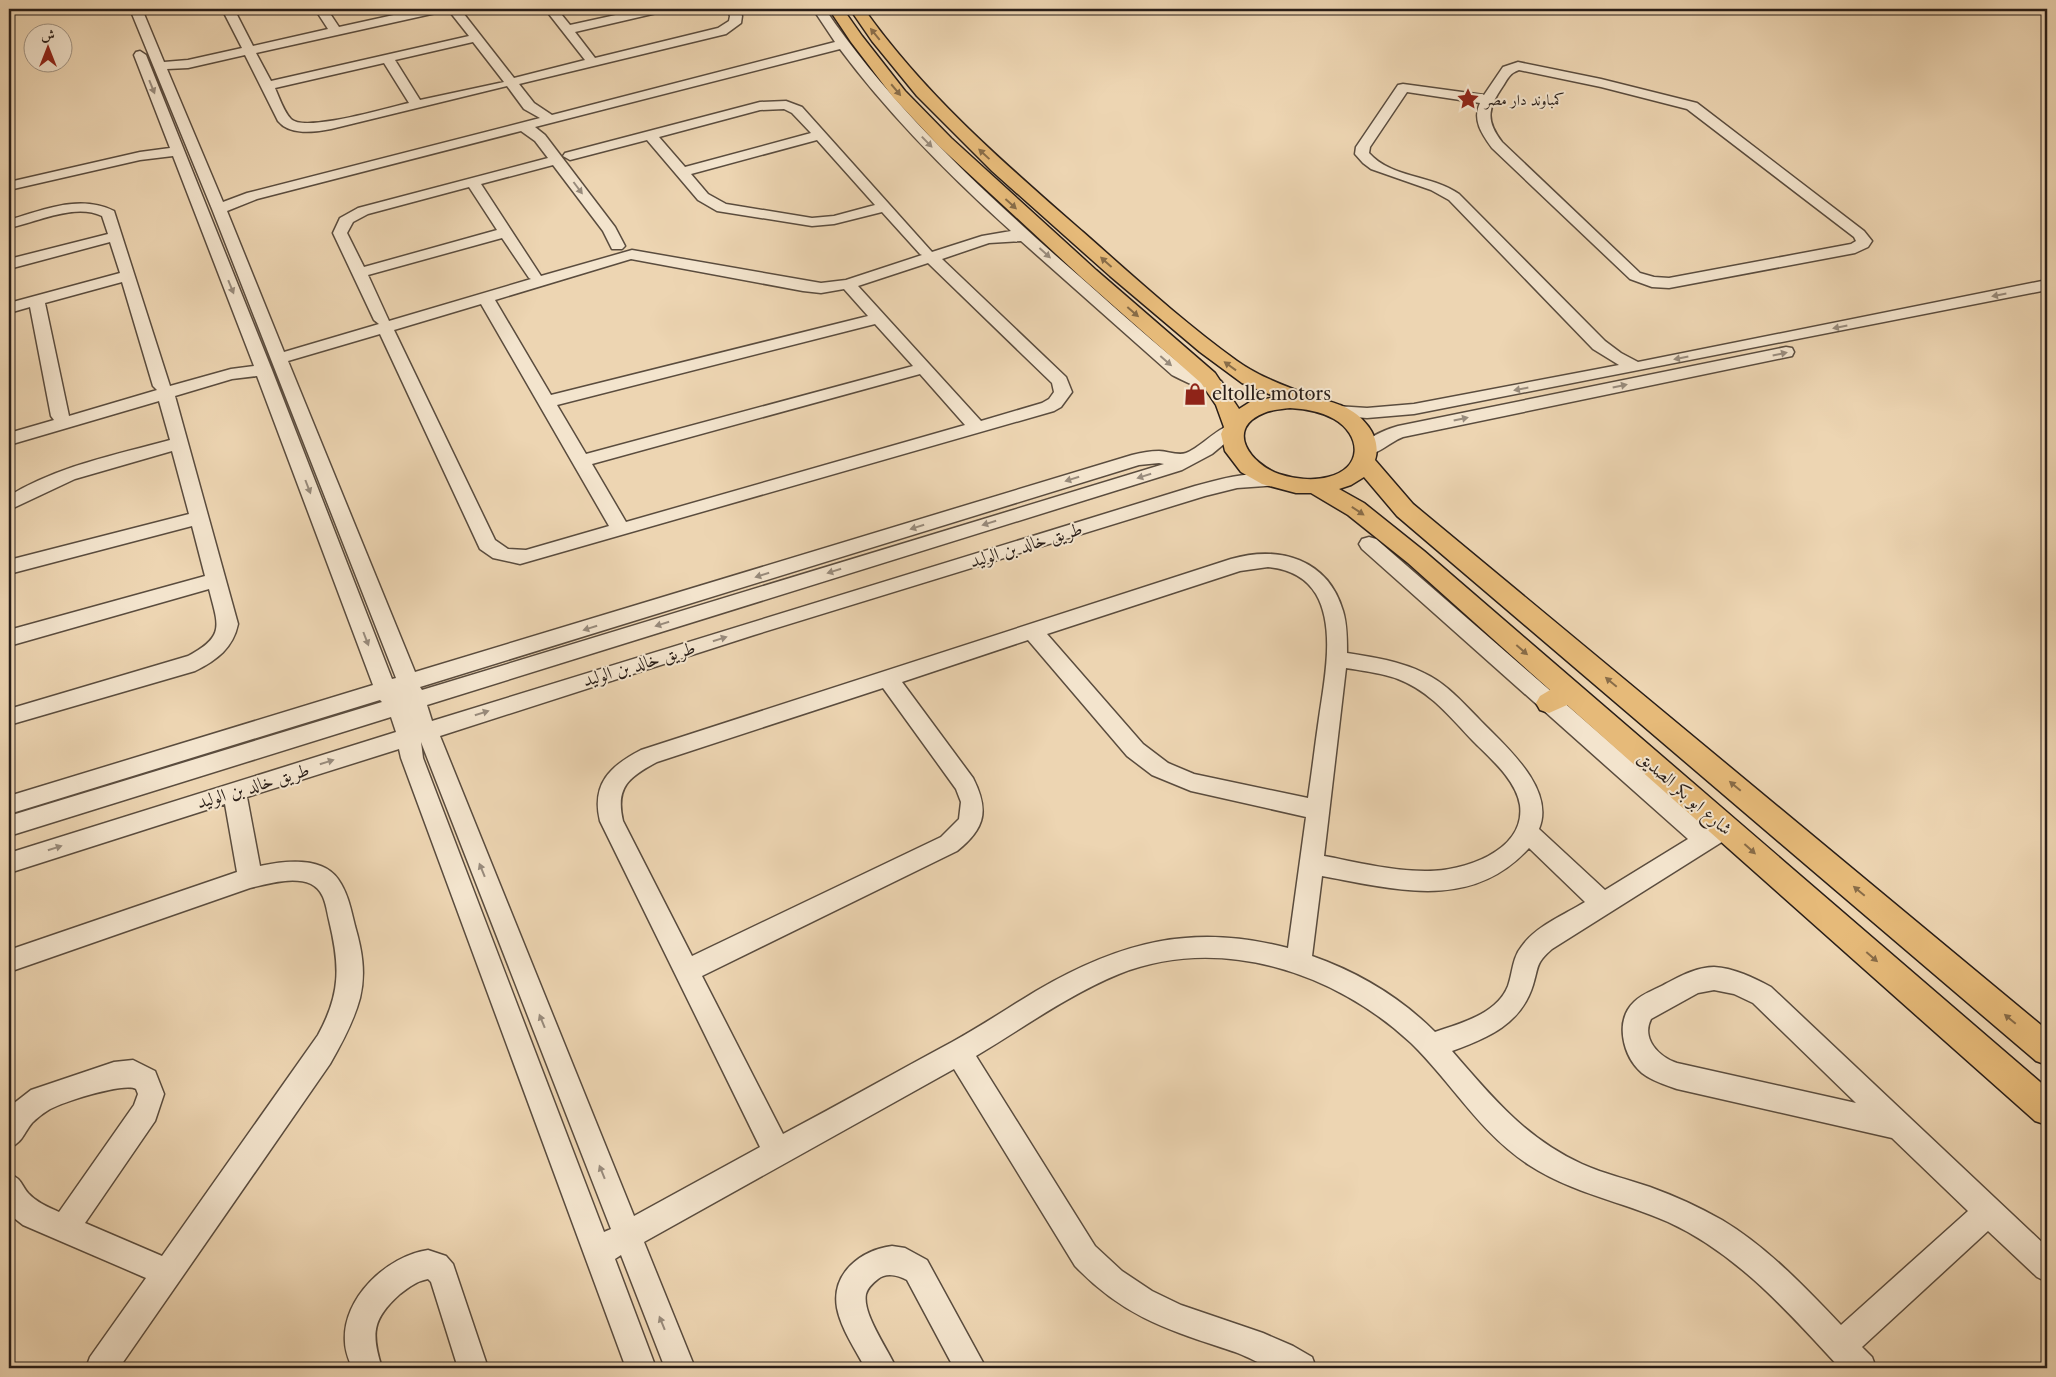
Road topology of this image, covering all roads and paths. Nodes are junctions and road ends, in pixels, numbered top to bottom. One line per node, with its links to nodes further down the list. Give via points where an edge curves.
1 (122, 9): 29 (street, one-way to 29)
2 (136, 9): 20 (street)
3 (228, 9): 17 (street)
4 (321, 9): 13 (street)
5 (551, 9): 14 (street)
6 (655, 9): 14 (street)
7 (733, 9): 19 (street, via 736,23 722,31)
8 (820, 9): 16 (street)
9 (836, 9): 60 (main road, one-way to 60, via 900,94 945,142)
10 (857, 9): 63 (main road, one-way to 10, via 1260,383 1230,366 1111,267 965,136 921,90)
11 (456, 10): 12 (street); 21 (street)
12 (437, 12): 13 (street); 15 (street, via 454,23); 17 (street)
13 (335, 30): 17 (street)
14 (566, 30): 19 (street)
15 (468, 40): 18 (street); 21 (street)
16 (841, 42): 25 (street); 36 (street, one-way to 36, via 929,145)
17 (250, 52): 20 (street); 22 (street)
18 (387, 58): 22 (street); 24 (street)
19 (593, 62): 21 (street)
20 (162, 72): 29 (street)
21 (506, 83): 24 (street); 25 (street, via 529,106); 26 (street)
22 (267, 86): 24 (street, via 285,121 303,128 322,127)
23 (1488, 100): 23 (street, via 1481,115 1492,139 1629,272 1643,280 1669,283 1863,244 1859,234 1701,112 1686,104 1522,66 1507,70); 58 (street, via 1403,88 1363,147 1362,154 1375,165 1436,187 1456,199 1599,345)
24 (417, 105)
25 (547, 117): 26 (street); 30 (street)
26 (521, 124): 30 (street); 34 (street, via 288,183 244,198)
27 (650, 135): 28 (street, via 777,104 798,110); 30 (street); 31 (street)
28 (819, 135): 31 (street); 35 (street)
29 (182, 150): 32 (street); 34 (street); 43 (street)
30 (563, 158): 33 (street); 38 (street); 42 (street, one-way to 42)
31 (682, 172): 35 (street, via 703,197 716,206 796,221 827,221)
32 (14, 182)
33 (473, 182): 39 (street); 46 (street, via 362,211 346,220 340,233)
34 (216, 202): 43 (street)
35 (885, 207): 44 (street)
36 (1005, 218): 41 (street); 44 (street, via 980,234)
37 (9, 224): 40 (street, via 70,209 99,208 109,214)
38 (624, 228)
39 (505, 232): 46 (street); 47 (street)
40 (116, 236): 45 (street); 48 (street)
41 (1025, 236): 44 (street, via 987,239); 60 (street, one-way to 60, via 1178,371 1194,380)
42 (626, 250): 44 (street, via 664,252 824,278); 47 (street); 49 (street, via 803,286 821,288); 51 (street)
43 (228, 254): 57 (street)
44 (928, 254): 49 (street); 68 (street, via 1063,386 1060,397 1048,406)
45 (9, 264)
46 (359, 273): 56 (street)
47 (534, 275): 56 (street)
48 (128, 276): 53 (street); 61 (street)
49 (848, 284): 55 (street)
50 (2047, 285): 58 (street, one-way to 58)
51 (486, 297): 56 (street); 62 (street)
52 (2047, 299): 67 (street, one-way to 52)
53 (36, 300): 54 (street); 66 (street)
54 (9, 308)
55 (878, 318): 59 (street); 62 (street)
56 (383, 324): 57 (street); 79 (street, via 491,549 506,556 526,557)
57 (268, 358): 61 (street, via 231,374); 90 (street)
58 (1636, 367): 64 (street, one-way to 64)
59 (924, 368): 68 (street); 74 (street)
60 (1215, 385): 69 (main road, via 1228,405)
61 (164, 389): 66 (street); 71 (street); 72 (street)
62 (546, 402): 74 (street)
63 (1306, 402): 65 (main road); 69 (main road, via 1283,401 1261,405 1240,418)
64 (1414, 409): 65 (street, via 1368,414); 67 (street)
65 (1336, 411): 73 (main road, via 1362,433)
66 (60, 416): 70 (street)
67 (1426, 426): 73 (street, via 1386,437)
68 (977, 427): 79 (street)
69 (1233, 428): 75 (main road, via 1231,440 1244,464); 90 (street, طريق خالد بن الوليد, one-way to 90, via 1188,461)
70 (9, 431)
71 (9, 439)
72 (179, 443): 77 (street, via 53,480); 78 (street)
73 (1365, 456): 76 (main road, via 1357,470 1346,478); 84 (main road, شارع ابو بكر الصديق, via 1387,491 1405,510)
74 (581, 461): 79 (street)
75 (1274, 481): 76 (main road); 93 (street, طريق خالد بن الوليد, one-way to 75, via 1202,490 1237,482)
76 (1316, 486): 81 (main road, شارع ابو بكر الصديق, one-way to 81, via 1361,513)
77 (9, 504)
78 (199, 518): 82 (street); 83 (street)
79 (621, 530)
80 (1369, 544): 81 (street)
81 (1405, 562): 85 (main road, شارع ابو بكر الصديق); 91 (street)
82 (9, 568)
83 (216, 580): 87 (street); 92 (street, via 228,624 217,646 201,658)
84 (1530, 614): 85 (main road, via 1510,618); 108 (main road, شارع ابو بكر الصديق, one-way to 84)
85 (1500, 630): 91 (main road, شارع ابو بكر الصديق, one-way to 91)
86 (1032, 632): 88 (street, via 1238,564 1273,559 1307,571 1319,581 1332,608); 89 (street); 96 (street, via 1135,750 1160,769 1191,782)
87 (9, 638)
88 (1337, 658): 96 (street); 98 (street, via 1398,671 1438,693 1513,767 1524,783 1531,800 1532,817)
89 (888, 678): 106 (street, via 972,796 974,809 962,835); 106 (street, via 649,756 618,776 609,791 607,807 612,821)
90 (401, 695): 93 (street, via 419,717); 95 (street); 97 (street, طريق خالد بن الوليد)
91 (1568, 704): 99 (main road, شارع ابو بكر الصديق)
92 (9, 717)
93 (418, 734): 94 (street, طريق خالد بن الوليد, one-way to 93); 117 (street, one-way to 93); 118 (street, via 412,758)
94 (234, 791): 100 (street, طريق خالد بن الوليد, one-way to 94); 102 (street)
95 (9, 805)
96 (1319, 810): 101 (street)
97 (9, 826)
98 (1528, 833): 101 (street, via 1501,861 1461,878 1414,881); 103 (street)
99 (1715, 834): 103 (street); 110 (main road, شارع ابو بكر الصديق, one-way to 110)
100 (9, 863)
101 (1312, 864): 105 (street)
102 (250, 878): 104 (street); 120 (street, via 281,871 305,872 324,880 336,896 350,958 351,985 344,1009 321,1055)
103 (1603, 904): 107 (street, via 1532,950 1524,963 1518,992 1510,1007 1497,1019)
104 (9, 961)
105 (1300, 962): 107 (street, via 1337,977 1374,998); 109 (street, via 1236,948 1204,947 1142,955 1112,965 1054,995)
106 (688, 971): 113 (street)
107 (1431, 1046): 121 (street, via 1502,1128 1521,1144 1563,1170 1659,1203 1711,1229 1766,1270)
108 (2047, 1050)
109 (958, 1052): 113 (street); 129 (street, via 1085,1256 1102,1274 1142,1303 1268,1349)
110 (2047, 1109)
111 (1900, 1126): 111 (street, via 1662,1071 1642,1053 1635,1035 1637,1018 1644,1010 1695,982 1722,980 1749,988 1762,995); 115 (street)
112 (9, 1134): 116 (street, via 23,1113 41,1099 114,1075 133,1073 146,1080 151,1094 145,1112)
113 (778, 1152): 117 (street)
114 (9, 1188): 116 (street, via 18,1203 33,1215)
115 (1989, 1211): 119 (street); 121 (street)
116 (64, 1229): 120 (street)
117 (627, 1236): 118 (street); 126 (street, one-way to 117)
118 (598, 1252): 125 (street)
119 (2047, 1267)
120 (168, 1274): 122 (street)
121 (1840, 1346): 130 (street)
122 (101, 1368)
123 (367, 1368): 124 (street, via 360,1350 360,1334 371,1303 409,1269 422,1264 435,1265 443,1274)
124 (473, 1368)
125 (641, 1368)
126 (680, 1368)
127 (881, 1368): 128 (street, via 852,1309 852,1298 855,1286 868,1268 888,1259 909,1263 917,1270)
128 (971, 1368)
129 (1301, 1368)
130 (1861, 1368)

